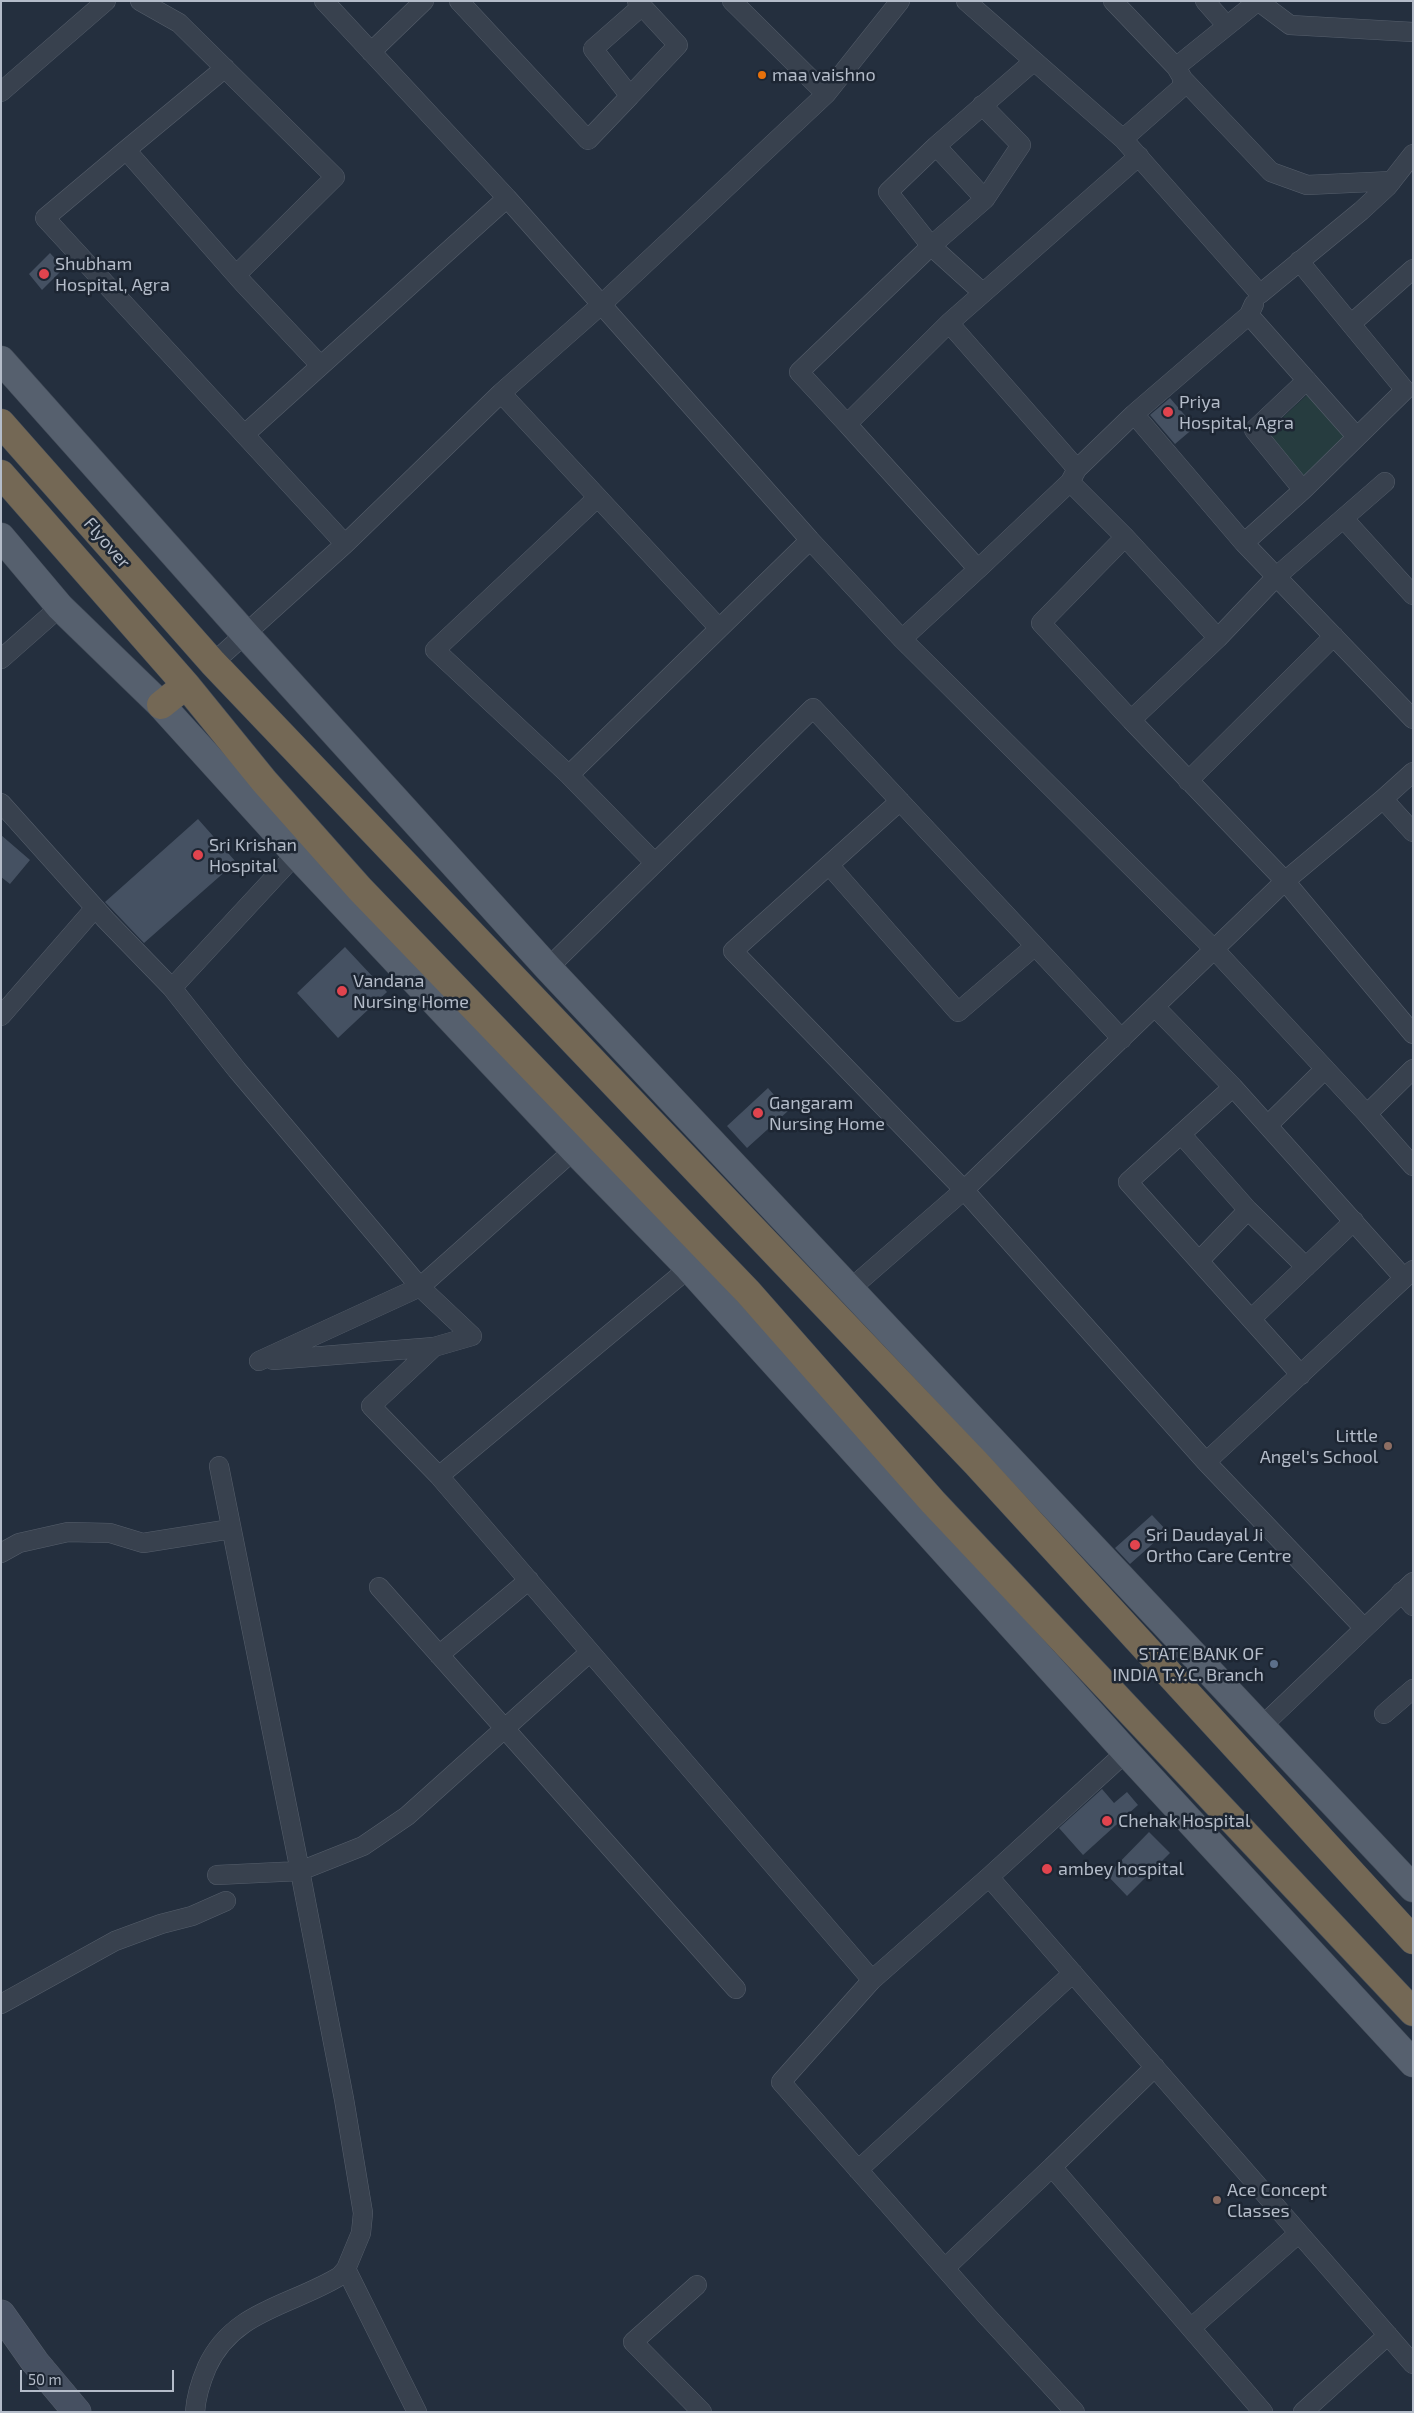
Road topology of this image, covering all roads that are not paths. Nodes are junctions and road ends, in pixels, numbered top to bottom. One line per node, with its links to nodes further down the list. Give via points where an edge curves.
1 (106, 1): 19 (street)
2 (140, 1): 17 (street, via 179,24)
3 (324, 1): 15 (street)
4 (424, 1): 15 (street)
5 (459, 1): 21 (street, via 588,140)
6 (732, 1): 20 (street)
7 (900, 1): 20 (street)
8 (966, 1): 16 (street)
9 (1113, 1): 18 (street)
10 (1205, 1): 13 (street)
11 (1258, 1): 13 (street); 14 (street, via 1290,25)
12 (639, 4): 21 (street, via 593,49); 21 (street, via 678,46)
13 (1227, 26): 18 (street)
14 (1413, 32)
15 (371, 52): 29 (street)
16 (1034, 61): 22 (street); 23 (street)
17 (225, 68): 25 (street); 34 (street, via 335,177)
18 (1180, 73): 23 (street, via 1181,88); 28 (street, via 1271,172 1307,185)
19 (1, 92)
20 (826, 94): 37 (street)
21 (630, 96)
22 (982, 105): 24 (street); 30 (street, via 1022,145)
23 (1123, 139): 27 (street)
24 (936, 146): 30 (street); 31 (street, via 888,192)
25 (126, 150): 34 (street); 49 (street, via 45,218)
26 (1413, 154): 28 (street)
27 (1139, 156): 35 (street); 36 (street)
28 (1392, 181): 32 (street, via 1361,211)
29 (508, 198): 37 (street); 42 (street)
30 (985, 200): 31 (street)
31 (931, 246): 35 (street); 48 (street, via 799,372)
32 (1299, 261): 36 (street); 40 (street)
33 (1413, 269): 40 (street)
34 (236, 275): 42 (street)
35 (983, 293): 39 (street)
36 (1260, 294): 38 (street)
37 (602, 304): 44 (street); 59 (street)
38 (1249, 315): 43 (street); 46 (street)
39 (949, 323): 48 (street); 52 (street)
40 (1352, 323): 45 (street)
41 (1, 360): 67 (main road)
42 (320, 365): 49 (street)
43 (1307, 380): 50 (street); 54 (street, via 1254,430)
44 (500, 393): 55 (street); 61 (street)
45 (1409, 394): 50 (street)
46 (1134, 414): 52 (street); 60 (street)
47 (1, 423): 72 (highway, Flyover)
48 (846, 424): 62 (street)
49 (244, 434): 61 (street)
50 (1357, 437): 54 (street)
51 (1, 474): 73 (highway, Flyover)
52 (1074, 476): 58 (street); 62 (street)
53 (1385, 482): 56 (street)
54 (1303, 490): 60 (street)
55 (596, 498): 66 (street); 78 (street, via 435,650)
56 (1344, 519): 63 (street); 64 (street)
57 (1, 537): 65 (main road)
58 (1126, 537): 69 (street); 76 (street, via 1041,623)
59 (810, 540): 66 (street); 70 (street)
60 (1244, 543): 63 (street)
61 (345, 544): 67 (street)
62 (978, 569): 70 (street)
63 (1277, 576): 68 (street); 69 (street)
64 (1413, 594)
65 (60, 607): 71 (street); 74 (main road)
66 (719, 628): 78 (street)
67 (246, 635): 72 (street); 91 (main road)
68 (1334, 636): 75 (street); 79 (street)
69 (1218, 638): 76 (street)
70 (902, 639): 90 (street)
71 (1, 659)
72 (213, 663): 138 (highway, Flyover, via 976,1463)
73 (186, 685): 74 (highway); 143 (highway, Flyover, via 264,782 359,888 748,1292 933,1502)
74 (161, 705): 84 (main road)
75 (1413, 719)
76 (1131, 720): 79 (street)
77 (1413, 772): 80 (street)
78 (568, 775): 85 (street)
79 (1188, 781): 87 (street)
80 (1383, 799): 83 (street); 87 (street)
81 (900, 801): 85 (street, via 813,708); 86 (street); 89 (street)
82 (3, 808): 88 (street)
83 (1413, 832)
84 (296, 854): 92 (street); 103 (main road)
85 (654, 862): 91 (street)
86 (829, 865): 89 (street, via 958,1012); 105 (street, via 733,951)
87 (1285, 881): 90 (street); 95 (street)
88 (95, 908): 92 (street); 94 (street)
89 (1035, 946): 96 (street)
90 (1214, 949): 93 (street); 97 (street)
91 (548, 968): 113 (main road)
92 (172, 988): 112 (street)
93 (1155, 1007): 96 (street); 99 (street)
94 (1, 1016)
95 (1413, 1034)
96 (1122, 1039): 105 (street)
97 (1325, 1069): 100 (street); 101 (street)
98 (1413, 1069): 100 (street)
99 (1233, 1087): 101 (street); 102 (street)
100 (1367, 1114): 104 (street)
101 (1268, 1125): 107 (street)
102 (1181, 1134): 106 (street); 108 (street, via 1128,1182)
103 (574, 1150): 110 (main road); 112 (street)
104 (1413, 1166)
105 (964, 1190): 113 (street); 117 (street)
106 (1248, 1210): 108 (street); 109 (street)
107 (1354, 1221): 109 (street); 111 (street)
108 (1199, 1261): 114 (street)
109 (1306, 1267): 114 (street)
110 (689, 1268): 119 (street); 132 (main road)
111 (1409, 1274): 116 (street)
112 (420, 1287): 115 (street, via 472,1336); 115 (street, via 259,1361)
113 (848, 1290): 130 (main road)
114 (1251, 1318): 116 (street)
115 (434, 1347): 119 (street, via 371,1406)
116 (1301, 1375): 117 (street)
117 (1206, 1462): 125 (street)
118 (219, 1466): 120 (street)
119 (439, 1476): 122 (street)
120 (231, 1529): 121 (street, via 144,1543 110,1533 68,1532 19,1543); 133 (street)
121 (1, 1553)
122 (529, 1580): 126 (street); 127 (street)
123 (379, 1587): 127 (street)
124 (1409, 1593): 125 (street)
125 (1363, 1627): 130 (street)
126 (590, 1652): 131 (street); 140 (street)
127 (439, 1655): 131 (street)
128 (1413, 1689): 129 (street)
129 (1384, 1714)
130 (1262, 1726): 136 (main road)
131 (505, 1729): 133 (street, via 400,1821 363,1846); 141 (street)
132 (1126, 1752): 135 (street); 144 (main road)
133 (300, 1871): 134 (street); 150 (street, via 363,2213 360,2233)
134 (217, 1875)
135 (989, 1877): 139 (street); 140 (street)
136 (1413, 1888)
137 (226, 1902): 142 (street, via 115,1941)
138 (1413, 1940)
139 (1073, 1973): 145 (street); 147 (street)
140 (872, 1980): 147 (street, via 781,2082)
141 (736, 1989)
142 (1, 2004)
143 (1413, 2012)
144 (1413, 2063)
145 (1155, 2067): 146 (street); 148 (street)
146 (1052, 2167): 149 (street); 153 (street)
147 (858, 2170): 149 (street)
148 (1299, 2233): 153 (street); 154 (street)
149 (945, 2268): 160 (street)
150 (346, 2269): 157 (street, via 329,2283 238,2327 215,2350 203,2377); 158 (street)
151 (697, 2285): 159 (street, via 633,2342)
152 (1, 2314): 156 (street, via 35,2362)
153 (1191, 2328): 161 (street)
154 (1388, 2335): 155 (street); 162 (street)
155 (1413, 2364)
156 (77, 2412)
157 (195, 2412)
158 (417, 2412)
159 (702, 2412)
160 (1076, 2412)
161 (1264, 2412)
162 (1302, 2412)

